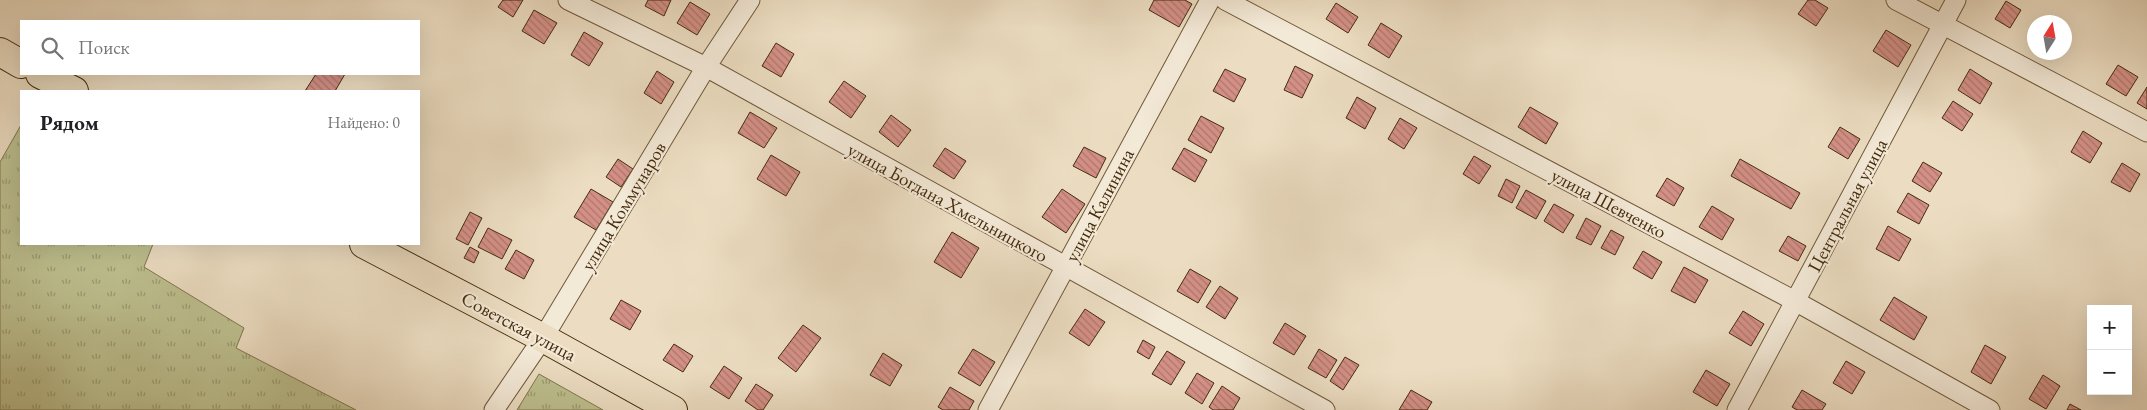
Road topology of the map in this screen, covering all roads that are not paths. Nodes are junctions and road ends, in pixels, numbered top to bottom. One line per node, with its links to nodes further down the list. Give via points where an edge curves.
1 (568, 0): 10 (street, улица Богдана Хмельницкого)
2 (750, 0): 10 (street, улица Коммунаров)
3 (1210, 0): 15 (street, улица Калинина)
4 (1226, 0): 16 (street, улица Шевченко)
5 (1896, 0): 7 (street)
6 (1956, 0): 7 (street, Центральная улица)
7 (1942, 26): 13 (street); 16 (street, Центральная улица)
8 (0, 52): 9 (highway)
9 (20, 63)
10 (706, 67): 15 (street, улица Богдана Хмельницкого); 17 (street, улица Коммунаров)
11 (42, 75): 12 (highway)
12 (72, 90)
13 (2147, 132)
14 (366, 245): 17 (highway, Советская улица)
15 (1066, 268): 20 (street, улица Калинина); 21 (street, улица Богдана Хмельницкого)
16 (1795, 301): 22 (street, Центральная улица); 23 (street, улица Шевченко)
17 (543, 338): 18 (street, улица Коммунаров); 19 (highway, Советская улица)
18 (494, 410)
19 (673, 410)
20 (988, 410)
21 (1325, 410)
22 (1737, 410)
23 (1990, 410)

